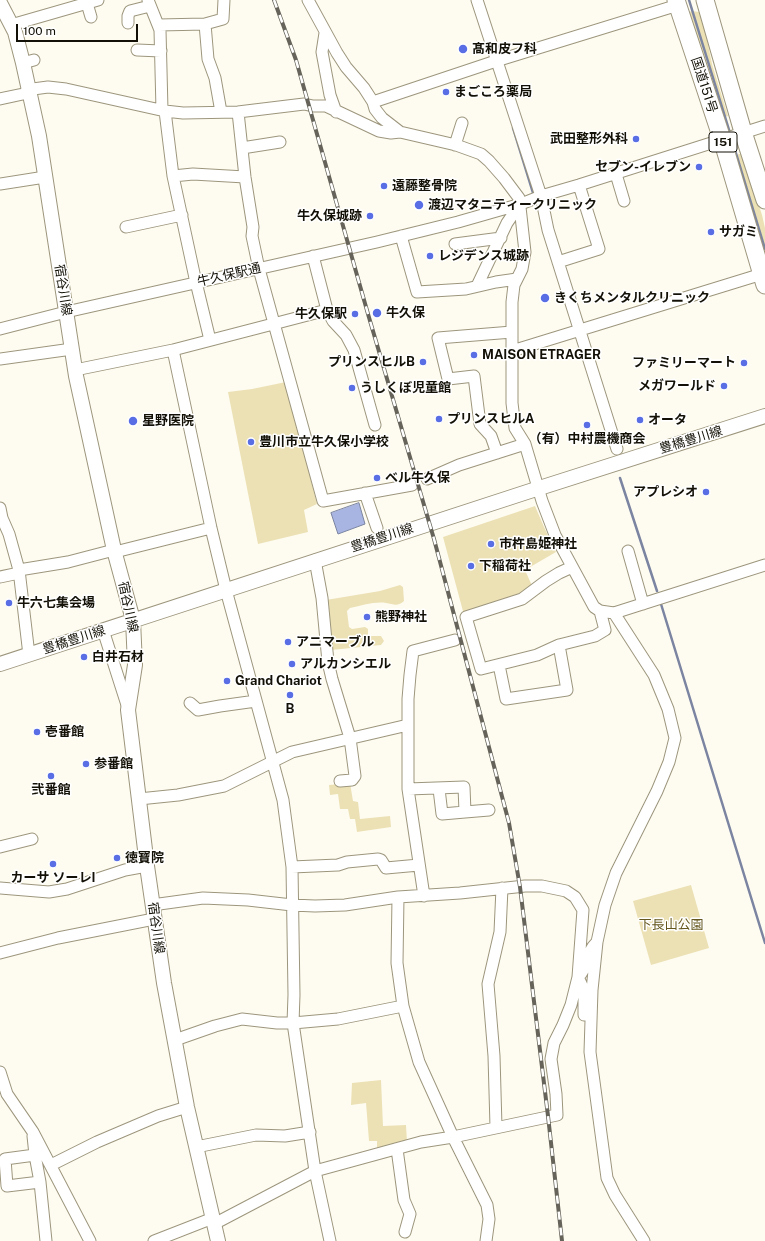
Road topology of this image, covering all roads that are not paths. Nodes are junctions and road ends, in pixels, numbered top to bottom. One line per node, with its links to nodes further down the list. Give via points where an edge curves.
1 (224, 0): 11 (street, via 223,20)
2 (308, 0): 14 (street)
3 (477, 0): 17 (street)
4 (705, 0): 28 (highway, 国道151号 / 151)
5 (91, 1): 9 (street); 12 (street)
6 (0, 3): 12 (main road, 宿谷川線)
7 (149, 3): 10 (street, via 130,11); 13 (street)
8 (673, 3): 17 (street); 29 (highway, 国道151号 / 151)
9 (91, 17)
10 (128, 23)
11 (206, 24): 13 (street); 22 (street, via 208,59 215,78)
12 (11, 25): 18 (main road, 宿谷川線, via 29,62)
13 (159, 25): 16 (street)
14 (325, 33): 20 (street, via 346,67); 24 (street, via 322,52)
15 (137, 50): 16 (street)
16 (161, 51): 21 (street)
17 (496, 61): 20 (street); 39 (street)
18 (29, 90): 19 (street, via 23,94); 21 (street, via 55,87); 35 (main road, 宿谷川線)
19 (0, 99)
20 (373, 102): 27 (street, via 382,118)
21 (164, 110): 22 (street, via 183,113); 34 (street)
22 (221, 112): 23 (street)
23 (238, 112): 24 (street, via 304,104 326,106); 32 (street)
24 (336, 112): 27 (street, via 379,131)
25 (462, 123): 31 (street)
26 (765, 126): 28 (street, 牛久保駅通)
27 (400, 132): 31 (street)
28 (743, 132): 29 (street, 牛久保駅通); 40 (highway, 国道151号 / 151)
29 (722, 139): 33 (street, 牛久保駅通); 52 (highway, 国道151号 / 151)
30 (280, 142): 32 (street)
31 (455, 145): 42 (street, via 472,150 489,160 517,193)
32 (242, 148): 36 (street)
33 (616, 174): 38 (street, 牛久保駅通); 41 (street)
34 (173, 176): 36 (street, via 193,174); 43 (street)
35 (45, 177): 37 (street); 56 (main road, 宿谷川線)
36 (245, 177): 50 (street, via 252,236)
37 (0, 184)
38 (579, 185): 39 (street, 牛久保駅通); 49 (street, via 599,249)
39 (541, 196): 42 (street, 牛久保駅通); 49 (street)
40 (765, 200)
41 (624, 201)
42 (521, 204): 45 (street, 牛久保駅通); 46 (street, via 507,223); 51 (street, via 520,217 525,252 524,263)
43 (182, 215): 44 (street); 53 (street)
44 (126, 227)
45 (401, 236): 48 (street, 牛久保駅通); 54 (street, via 417,292)
46 (501, 238): 47 (street); 54 (street)
47 (455, 244)
48 (312, 256): 50 (street, 牛久保駅通); 55 (street)
49 (558, 262): 59 (street)
50 (259, 268): 53 (street, 牛久保駅通); 57 (street)
51 (517, 279): 54 (street); 60 (street, via 512,302)
52 (763, 280): 59 (street)
53 (197, 283): 56 (street, 牛久保駅通); 61 (street)
54 (477, 286)
55 (327, 310): 57 (street); 68 (street, via 354,350)
56 (66, 312): 58 (street, 牛久保駅通); 62 (main road, 宿谷川線)
57 (274, 324): 61 (street); 75 (street, via 323,501)
58 (0, 329)
59 (579, 330): 64 (street); 70 (street)
60 (512, 332): 64 (street); 71 (street, via 438,338 448,378 474,376 480,424 491,436)
61 (210, 340): 63 (street)
62 (72, 349): 65 (street); 66 (main road, 宿谷川線)
63 (173, 350): 66 (street); 77 (street)
64 (512, 351): 69 (street, via 512,403 515,428)
65 (0, 359)
66 (75, 370): 80 (main road, 宿谷川線)
67 (765, 416): 74 (main road, 豊橋豊川線)
68 (375, 425)
69 (525, 444): 71 (street); 74 (street)
70 (617, 449)
71 (497, 453): 72 (street)
72 (427, 479)
73 (412, 485): 75 (street)
74 (538, 488): 82 (main road, 豊橋豊川線); 84 (street, via 555,535)
75 (365, 493): 78 (street)
76 (1, 515): 79 (street)
77 (211, 528): 80 (street); 87 (street)
78 (377, 528)
79 (5, 535): 85 (street)
80 (115, 551): 85 (street); 91 (main road, 宿谷川線)
81 (628, 551): 88 (street)
82 (314, 560): 87 (main road, 豊橋豊川線); 102 (street, via 322,598 328,662)
83 (765, 565): 88 (street)
84 (572, 567): 89 (street, via 594,607); 97 (street, via 546,581 522,599 466,617 481,669)
85 (19, 571): 86 (street); 95 (street)
86 (0, 577)
87 (226, 590): 91 (main road, 豊橋豊川線); 98 (street)
88 (643, 604): 90 (street)
89 (600, 611): 90 (street); 94 (street, via 605,630 595,636)
90 (614, 613): 121 (street, via 654,675 668,709 675,738 669,762 657,791 616,873 605,905)
91 (133, 620): 92 (main road, 豊橋豊川線); 100 (main road, 宿谷川線, via 135,665)
92 (103, 630): 95 (main road, 豊橋豊川線); 100 (street)
93 (455, 640): 101 (street, via 413,651)
94 (559, 645): 97 (street, via 537,655); 97 (street, via 567,690 506,699)
95 (29, 654): 96 (main road, 豊橋豊川線)
96 (0, 664)
97 (499, 665)
98 (256, 701): 99 (street, via 198,710); 103 (street)
99 (190, 703)
100 (128, 710): 107 (main road, 宿谷川線)
101 (408, 725): 102 (street); 105 (street)
102 (350, 738): 103 (street, via 292,752); 104 (street, via 355,776 352,780)
103 (272, 762): 107 (street, via 224,786); 114 (street, via 283,800)
104 (340, 781)
105 (408, 789): 106 (street); 112 (street)
106 (439, 789): 109 (street, via 442,814); 109 (street, via 464,787)
107 (139, 799): 113 (main road, 宿谷川線)
108 (489, 810): 109 (street)
109 (465, 812)
110 (32, 839): 111 (street)
111 (0, 847)
112 (419, 865): 114 (street, via 386,868 378,859 338,865); 117 (street)
113 (147, 866): 115 (street, via 49,892); 120 (main road, 宿谷川線)
114 (292, 867): 119 (street)
115 (0, 888)
116 (502, 888): 117 (street); 123 (street, via 542,886 566,891 575,897 583,910); 131 (street, via 500,932 488,984)
117 (424, 896): 118 (street)
118 (398, 897): 119 (street, via 344,905); 124 (street, via 397,963)
119 (292, 905): 120 (street, via 203,898); 125 (street)
120 (153, 912): 122 (street); 126 (main road, 宿谷川線)
121 (597, 942): 123 (street, via 587,956 583,973); 127 (street)
122 (0, 953)
123 (578, 977): 127 (street, via 584,990 585,1027); 131 (street, via 564,1025 554,1043 552,1060 557,1115)
124 (403, 1006): 125 (street, via 338,1019); 134 (street, via 419,1062)
125 (293, 1023): 126 (street, via 242,1020); 133 (street)
126 (175, 1040): 130 (main road, 宿谷川線)
127 (590, 1052): 149 (street, via 606,1178)
128 (0, 1072): 129 (street)
129 (3, 1095): 132 (street)
130 (187, 1108): 135 (main road, 宿谷川線); 138 (street, via 158,1116 96,1142)
131 (496, 1127): 134 (street)
132 (33, 1132): 137 (street); 138 (street)
133 (310, 1132): 135 (street, via 285,1136 256,1135); 139 (street)
134 (453, 1137): 136 (street); 148 (street, via 488,1205)
135 (196, 1147): 141 (main road, 宿谷川線)
136 (397, 1149): 139 (street); 142 (street, via 404,1200 410,1214)
137 (35, 1155): 140 (street); 140 (street, via 5,1159 7,1186)
138 (51, 1165): 144 (street)
139 (315, 1171): 141 (street); 147 (street)
140 (40, 1182): 143 (street)
141 (213, 1221): 145 (street); 146 (main road, 宿谷川線)
142 (405, 1232)
143 (46, 1241)
144 (90, 1241)
145 (154, 1241)
146 (218, 1241)
147 (330, 1241)
148 (486, 1241)
149 (644, 1241)

